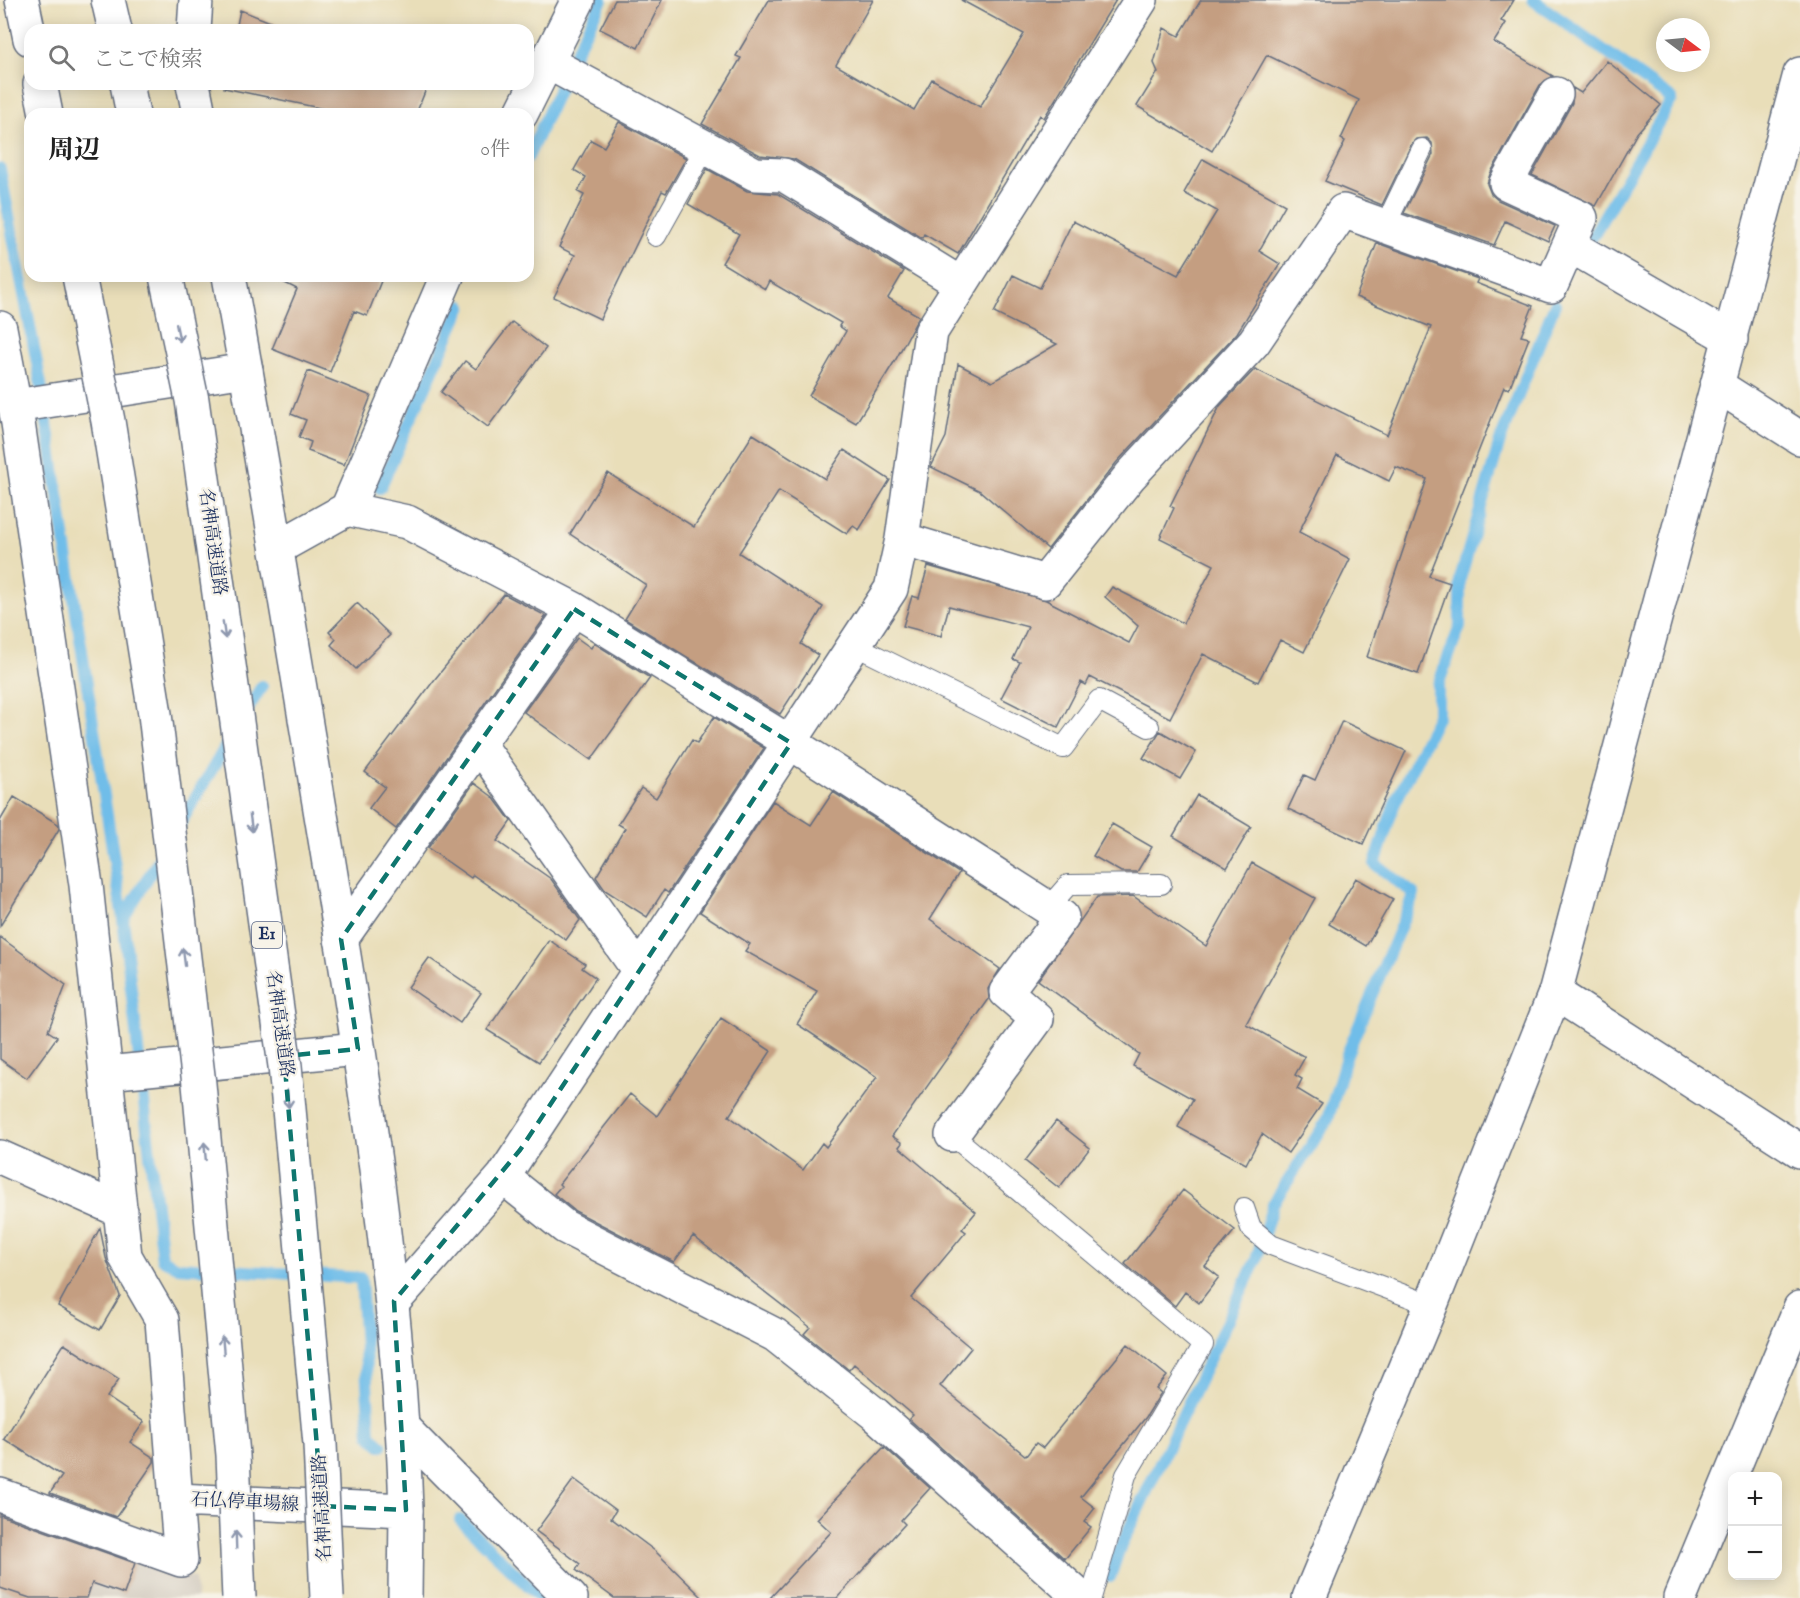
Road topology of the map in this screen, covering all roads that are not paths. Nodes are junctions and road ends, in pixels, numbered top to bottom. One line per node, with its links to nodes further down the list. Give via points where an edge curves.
1 (22, 0): 6 (main road)
2 (108, 0): 7 (main road)
3 (196, 0): 8 (main road)
4 (578, 0): 9 (main road)
5 (1141, 0): 30 (main road)
6 (27, 24)
7 (114, 24)
8 (194, 24)
9 (547, 62): 11 (main road); 21 (main road)
10 (1800, 74): 32 (main road)
11 (534, 88)
12 (41, 90): 17 (main road)
13 (128, 90): 18 (main road)
14 (194, 90): 19 (main road)
15 (533, 90): 20 (main road)
16 (1556, 94): 25 (main road, via 1506,183 1581,218)
17 (45, 108)
18 (132, 108)
19 (198, 108)
20 (524, 108)
21 (705, 148): 24 (lane); 30 (main road, via 755,174 784,174)
22 (1422, 148): 23 (lane)
23 (1385, 226): 25 (main road, via 1551,286); 38 (main road, via 1343,211 1254,342 1130,476 1044,582)
24 (656, 236)
25 (1569, 245): 32 (main road)
26 (80, 282): 65 (main road, one-way to 26, bridge, via 233,1455 199,1084 159,748 108,421)
27 (167, 282): 66 (main road, 名神高速道路 / E1, one-way to 66, bridge, via 192,400 285,1066 320,1444)
28 (230, 282): 33 (main road)
29 (444, 282): 37 (main road)
30 (961, 284): 38 (main road, via 931,332)
31 (0, 328): 35 (main road)
32 (1731, 339): 34 (main road)
33 (246, 370): 35 (main road); 39 (main road)
34 (1718, 386): 36 (main road); 49 (main road)
35 (24, 415): 51 (main road, via 86,885)
36 (1800, 438)
37 (347, 509): 39 (main road); 40 (main road, via 407,522)
38 (902, 539): 41 (main road, via 891,589)
39 (277, 548): 47 (main road)
40 (574, 609): 43 (main road); 44 (main road)
41 (855, 645): 42 (lane, via 1063,748 1099,700); 43 (main road)
42 (1149, 727)
43 (791, 743): 46 (main road); 48 (main road)
44 (479, 744): 47 (main road); 48 (main road)
45 (1161, 884): 46 (lane, via 1068,885)
46 (1048, 908): 52 (main road, via 1062,917 1006,992 1037,1019)
47 (341, 939): 50 (main road)
48 (639, 971): 55 (main road)
49 (1555, 993): 53 (main road); 59 (main road)
50 (358, 1049): 51 (main road); 58 (main road)
51 (116, 1072): 57 (main road)
52 (952, 1135): 70 (lane, via 1203,1345 1126,1475)
53 (1800, 1150)
54 (0, 1157): 57 (main road)
55 (503, 1177): 58 (main road); 69 (main road, via 565,1227 775,1335 875,1414)
56 (1244, 1208): 59 (lane, via 1251,1227 1271,1245)
57 (121, 1211): 63 (main road, via 125,1256 162,1320)
58 (394, 1301): 61 (main road)
59 (1431, 1305): 71 (main road)
60 (1800, 1308): 72 (main road)
61 (403, 1428): 64 (main road); 68 (main road)
62 (0, 1495): 63 (main road, 石仏停車場線, via 181,1560)
63 (176, 1500): 64 (main road, 石仏停車場線)
64 (406, 1510): 67 (main road)
65 (239, 1598)
66 (327, 1598)
67 (405, 1598)
68 (571, 1598)
69 (1081, 1598)
70 (1091, 1598)
71 (1309, 1598)
72 (1680, 1598)

